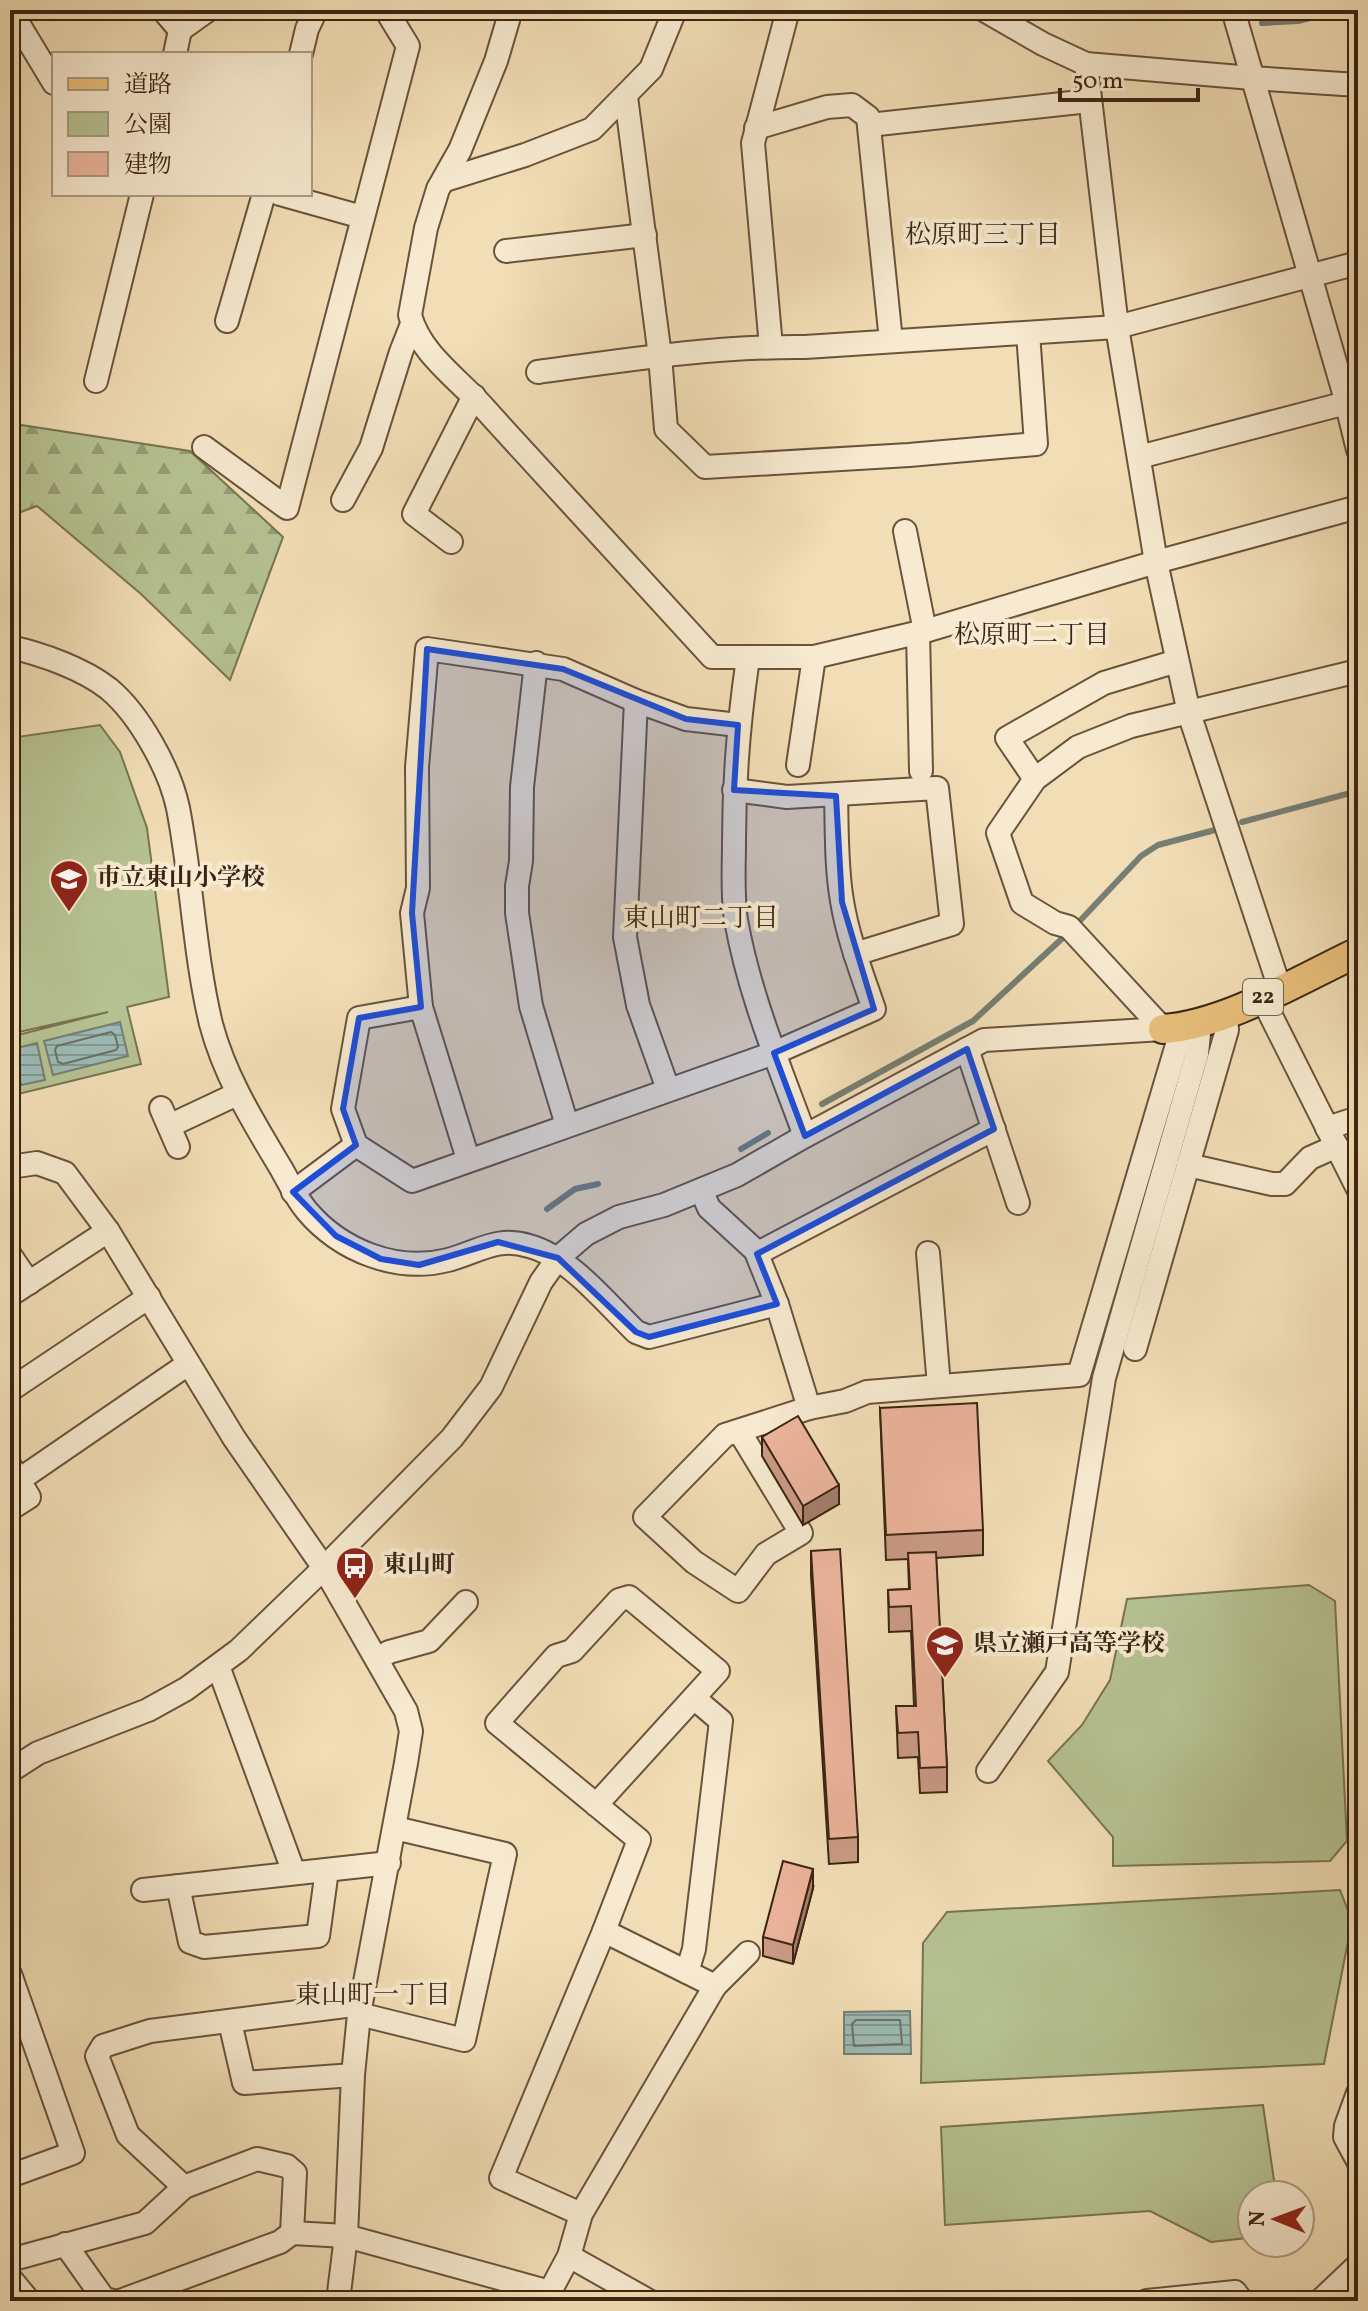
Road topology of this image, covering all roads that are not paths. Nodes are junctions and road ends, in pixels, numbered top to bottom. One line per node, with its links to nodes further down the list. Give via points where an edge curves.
1 (10, 10): 16 (street)
2 (163, 10): 11 (street)
3 (208, 10): 11 (street)
4 (316, 10): 13 (street)
5 (386, 10): 26 (street, via 408,46)
6 (511, 10): 22 (street, via 496,61)
7 (675, 10): 18 (street, via 651,69)
8 (788, 10): 21 (street)
9 (984, 10): 14 (street)
10 (1233, 10): 15 (street)
11 (180, 30): 12 (street)
12 (175, 52)
13 (301, 52)
14 (1086, 64): 15 (street); 19 (street)
15 (1252, 78): 17 (street); 30 (street)
16 (52, 80)
17 (1358, 85)
18 (626, 97): 22 (street, via 592,129); 27 (street)
19 (1089, 101): 20 (street); 33 (street)
20 (869, 125): 21 (street, via 868,117 852,105); 35 (street)
21 (756, 128): 36 (street, via 753,143)
22 (445, 180): 32 (street, via 426,228)
23 (142, 196): 39 (street)
24 (263, 196): 31 (street)
25 (287, 196): 26 (street)
26 (362, 217): 42 (street, via 287,508)
27 (645, 235): 28 (street); 37 (street)
28 (506, 251)
29 (1358, 263): 30 (street)
30 (1309, 275): 33 (street); 40 (street)
31 (227, 321)
32 (412, 324): 41 (street, via 419,339); 45 (street, via 371,448)
33 (1117, 327): 34 (street); 44 (street)
34 (1028, 333): 35 (street); 37 (street, via 1036,444 738,466 705,467 666,429)
35 (891, 341): 36 (street)
36 (771, 347): 37 (street)
37 (660, 356): 38 (street)
38 (538, 372)
39 (96, 381)
40 (1349, 395): 43 (street); 44 (street)
41 (474, 396): 48 (street, via 414,514); 53 (street, via 712,657)
42 (204, 447)
43 (1358, 450)
44 (1139, 457): 49 (street)
45 (343, 500)
46 (1358, 507): 49 (street)
47 (905, 531): 50 (street)
48 (451, 542)
49 (1156, 562): 50 (street); 54 (street)
50 (922, 632): 52 (street); 61 (street)
51 (10, 647): 73 (street, via 63,663 109,689 159,756 177,806 212,1027)
52 (814, 657): 53 (street); 60 (street)
53 (748, 658): 59 (street)
54 (1177, 661): 58 (street); 62 (street, via 1104,683 1007,738)
55 (536, 663): 57 (street); 68 (street, via 427,649 417,767 418,888 412,913); 75 (street, via 522,787 517,913 531,1006)
56 (1358, 671): 58 (street)
57 (636, 701): 59 (street, via 686,719); 72 (street, via 625,937 638,1005)
58 (1189, 713): 62 (street, via 1131,726 1078,747); 67 (street)
59 (738, 725): 63 (street)
60 (798, 765)
61 (921, 771)
62 (1035, 779): 69 (street, via 998,833 1022,903 1073,931)
63 (734, 790): 64 (street); 71 (street, via 736,917)
64 (836, 796): 66 (street, via 842,902); 66 (street, via 937,788 952,924)
65 (1358, 952): 67 (main road, 22)
66 (855, 954): 71 (street, via 874,1009)
67 (1271, 993): 69 (main road, 22); 79 (street)
68 (421, 1007): 80 (street, via 359,1018 343,1109); 81 (street)
69 (1193, 1023): 70 (street, via 984,1040); 82 (street, via 1227,1030); 98 (street, via 1079,1375); 110 (street, via 1197,1054 1104,1378 1057,1672)
70 (967, 1049): 77 (street); 78 (street)
71 (774, 1053): 72 (street); 78 (street)
72 (668, 1089): 75 (street)
73 (237, 1094): 76 (street); 86 (street)
74 (1358, 1118): 79 (street)
75 (567, 1125): 81 (street)
76 (169, 1127)
77 (994, 1129): 87 (street); 89 (street)
78 (805, 1136): 85 (street)
79 (1332, 1137): 82 (street, via 1285,1184); 84 (street)
80 (356, 1145): 81 (street, via 412,1181); 86 (street)
81 (468, 1159)
82 (1188, 1165): 96 (street)
83 (10, 1167): 88 (street, via 37,1163 65,1173)
84 (1358, 1189)
85 (701, 1190): 89 (street, via 709,1208); 92 (street, via 619,1217 586,1234)
86 (293, 1192): 92 (street, via 336,1236 381,1259 419,1265 498,1242 531,1246)
87 (1018, 1203)
88 (108, 1231): 93 (street); 94 (street)
89 (758, 1253): 95 (street)
90 (928, 1253): 98 (street)
91 (10, 1255): 93 (street)
92 (558, 1258): 95 (street, via 640,1335 649,1337); 104 (street, via 483,1397 452,1438)
93 (20, 1289)
94 (149, 1297): 97 (street); 99 (street)
95 (777, 1304): 100 (street)
96 (1135, 1349)
97 (188, 1364): 102 (street); 104 (street)
98 (939, 1386): 100 (street, via 867,1392)
99 (10, 1390)
100 (809, 1408): 101 (street)
101 (739, 1431): 101 (street, via 801,1533 766,1554 738,1591 694,1562 645,1517 725,1435)
102 (15, 1473): 103 (street, via 29,1497)
103 (10, 1509)
104 (324, 1568): 106 (street); 107 (street)
105 (466, 1602): 106 (street, via 429,1641)
106 (378, 1659): 112 (street, via 411,1731)
107 (218, 1666): 109 (street, via 148,1710 38,1753); 115 (street)
108 (694, 1698): 111 (street); 111 (street, via 718,1671 629,1597 619,1600 572,1651 556,1656 497,1723); 120 (street, via 721,1721)
109 (10, 1771)
110 (988, 1771)
111 (596, 1805): 118 (street, via 639,1840)
112 (395, 1828): 113 (street); 123 (street, via 505,1854 464,2040)
113 (389, 1863): 114 (street); 123 (street)
114 (327, 1870): 115 (street); 116 (street, via 318,1936 204,1947 190,1942)
115 (294, 1873): 116 (street)
116 (178, 1886): 117 (street)
117 (143, 1890)
118 (604, 1931): 120 (street); 130 (street, via 501,2178)
119 (748, 1953): 122 (street)
120 (687, 1972): 122 (street)
121 (10, 1974): 128 (street, via 73,2153)
122 (715, 1986): 130 (street)
123 (360, 2009): 124 (street); 125 (street)
124 (230, 2022): 125 (street, via 244,2083); 129 (street, via 150,2031 103,2046 97,2056 128,2135)
125 (353, 2075): 132 (street)
126 (1358, 2093): 127 (street, via 1345,2137)
127 (1358, 2161)
128 (10, 2176)
129 (184, 2187): 131 (street, via 257,2159 287,2166 295,2173); 133 (street, via 145,2223)
130 (581, 2214): 134 (street)
131 (292, 2233): 132 (street); 143 (street)
132 (346, 2236): 138 (street); 144 (street)
133 (65, 2244): 135 (street); 142 (street, via 104,2299)
134 (569, 2256): 138 (street); 145 (street)
135 (10, 2260)
136 (1358, 2265): 140 (street)
137 (10, 2278): 141 (street)
138 (548, 2296)
139 (1199, 2298): 146 (street); 147 (street, via 1235,2292)
140 (1326, 2299)
141 (29, 2301)
142 (113, 2301)
143 (120, 2301)
144 (338, 2301)
145 (649, 2301)
146 (1147, 2301)
147 (1242, 2301)

